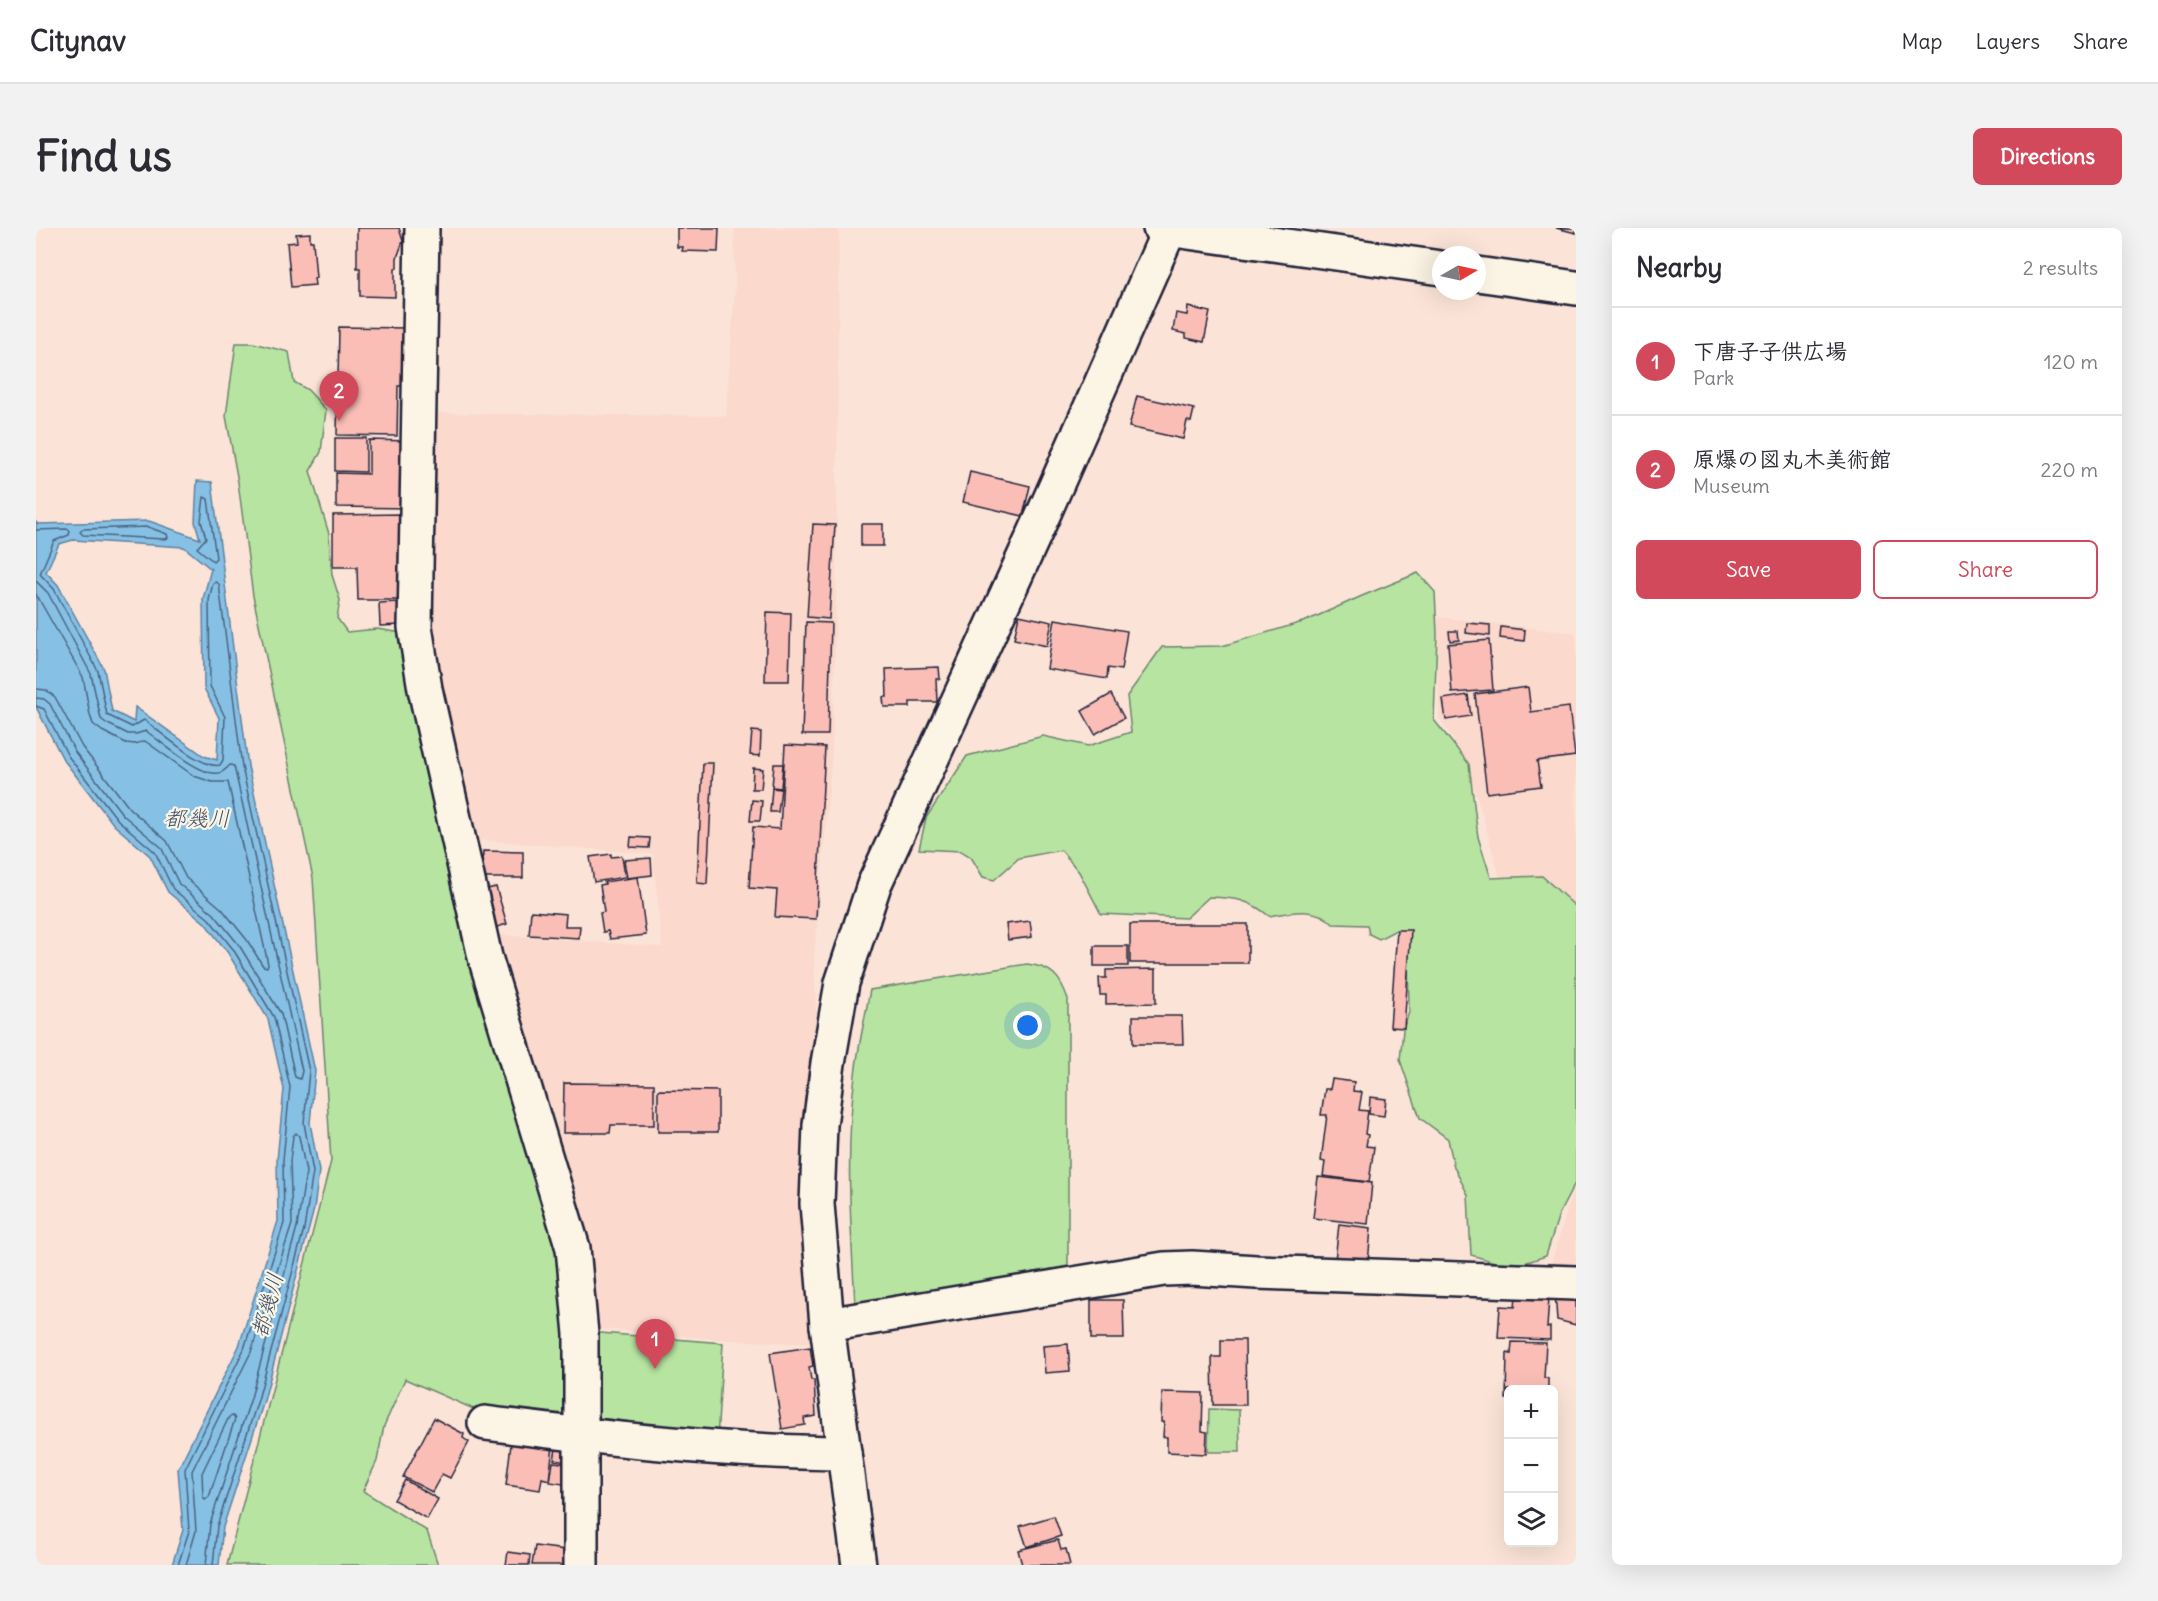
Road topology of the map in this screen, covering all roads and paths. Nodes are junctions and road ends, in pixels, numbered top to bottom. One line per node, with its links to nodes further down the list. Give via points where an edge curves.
1 (422, 228): 9 (street, via 416,627 425,689 485,957 573,1248 581,1334)
2 (1166, 229): 3 (street); 7 (street, via 1040,522 874,885 842,983 820,1125 817,1204)
3 (1432, 267)
4 (1486, 275): 5 (street)
5 (1576, 288)
6 (1576, 1283): 7 (street, via 1164,1269)
7 (827, 1325): 10 (street)
8 (485, 1423): 9 (street)
9 (580, 1435): 10 (street, via 778,1452); 11 (street)
10 (844, 1453): 12 (street)
11 (580, 1565)
12 (859, 1565)

